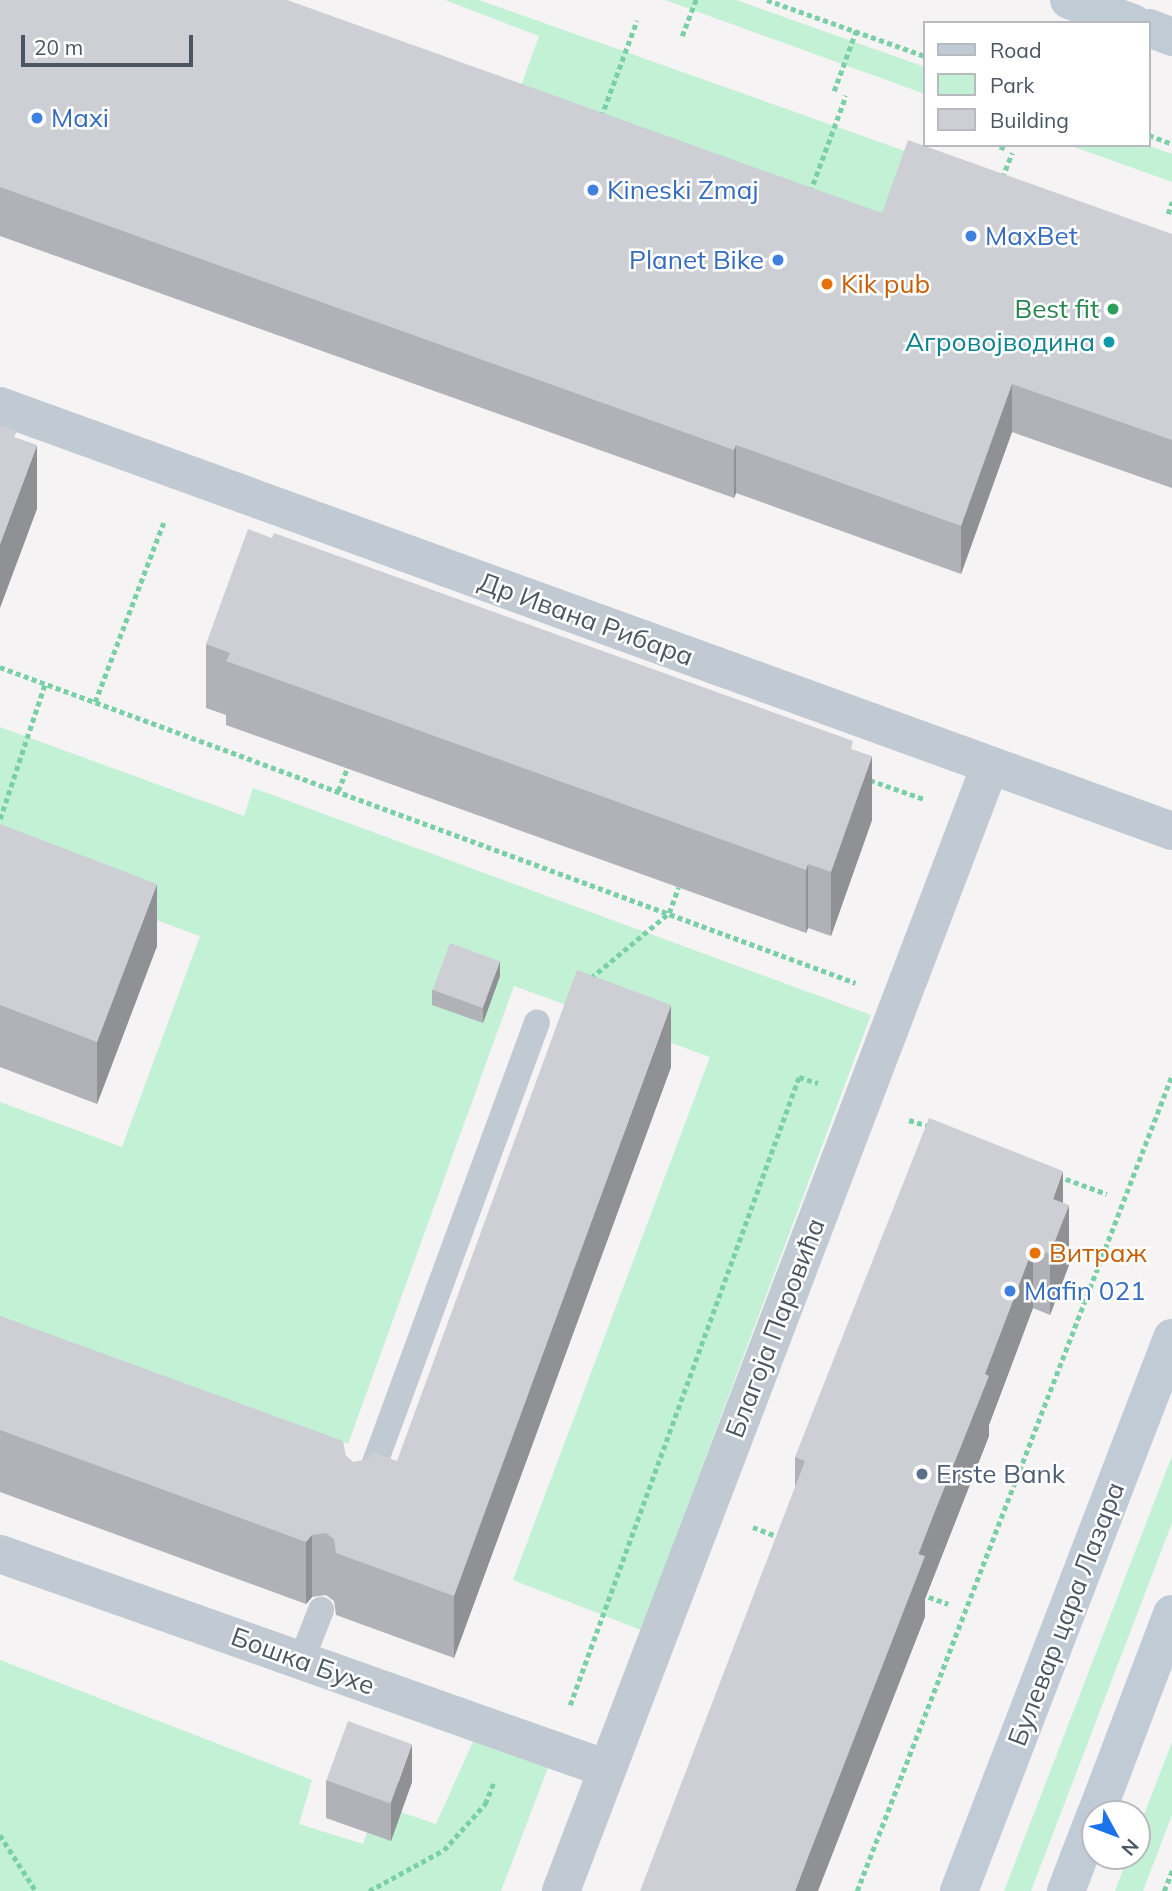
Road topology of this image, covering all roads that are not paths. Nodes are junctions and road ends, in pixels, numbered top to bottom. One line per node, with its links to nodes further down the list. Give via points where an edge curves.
1 (1069, 0): 2 (main road)
2 (1127, 21)
3 (1151, 30): 4 (main road)
4 (1172, 37)
5 (0, 406): 6 (street, Др Ивана Рибара)
6 (990, 766): 7 (street, Др Ивана Рибара); 17 (street, Благоја Паровића)
7 (1172, 831)
8 (537, 1023): 11 (lane)
9 (1172, 1338): 21 (main road, Булевар цара Лазара)
10 (341, 1474): 11 (lane)
11 (367, 1483): 12 (lane)
12 (358, 1509)
13 (0, 1553): 16 (street, Бошка Бухе)
14 (321, 1610): 16 (lane)
15 (1172, 1614): 18 (main road)
16 (301, 1661): 17 (street, Бошка Бухе)
17 (607, 1769): 20 (street, Благоја Паровића)
18 (1101, 1800)
19 (1081, 1852): 22 (main road)
20 (561, 1891)
21 (959, 1891)
22 (1066, 1891)

